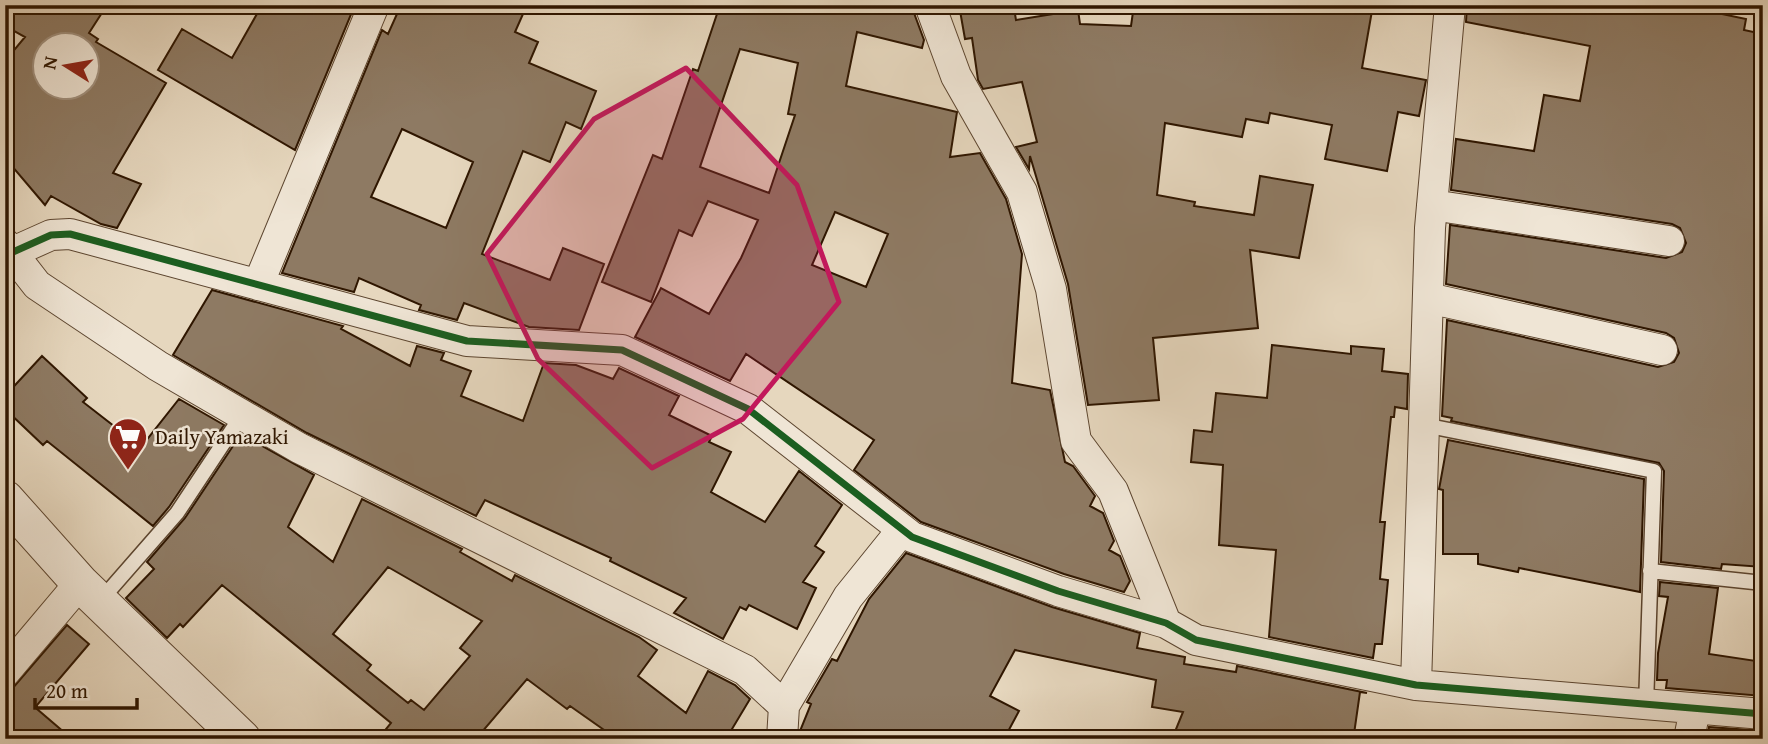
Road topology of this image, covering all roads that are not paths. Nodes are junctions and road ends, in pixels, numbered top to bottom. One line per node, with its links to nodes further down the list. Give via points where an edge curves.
1 (374, 5): 9 (street)
2 (930, 5): 19 (street, via 956,76 1022,192 1051,289 1076,441 1113,491)
3 (1450, 5): 6 (street)
4 (1758, 5): 5 (lane)
5 (1763, 8)
6 (1432, 205): 7 (street); 10 (street)
7 (1669, 241)
8 (8, 251): 9 (street, via 70,234); 12 (street, via 37,285 158,366)
9 (258, 285): 15 (street, via 467,341 622,350 748,409)
10 (1428, 298): 11 (street); 13 (street)
11 (1662, 350)
12 (242, 415): 18 (lane, via 177,513); 23 (street, via 299,448 745,670)
13 (1424, 425): 16 (lane, via 1654,471); 21 (street)
14 (5, 499): 18 (street)
15 (902, 530): 19 (street, via 1058,591); 23 (street, via 848,597)
16 (1650, 571): 17 (lane); 22 (lane)
17 (1763, 583)
18 (90, 592): 20 (street); 26 (street)
19 (1166, 623): 21 (street, via 1196,640)
20 (5, 672)
21 (1416, 685): 22 (street)
22 (1646, 705): 24 (street)
23 (784, 706): 27 (street)
24 (1695, 709): 25 (street); 28 (street)
25 (1763, 714)
26 (242, 739)
27 (782, 739)
28 (1689, 739)

